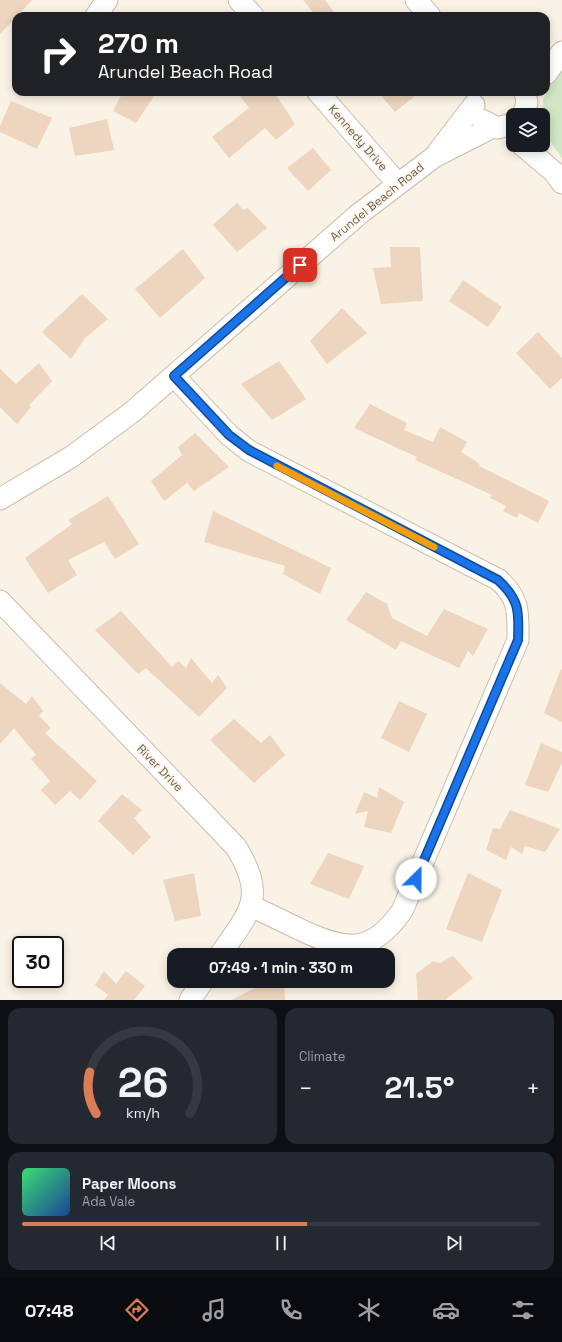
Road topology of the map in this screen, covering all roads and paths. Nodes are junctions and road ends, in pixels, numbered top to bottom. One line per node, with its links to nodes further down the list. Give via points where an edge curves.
1 (107, 0): 4 (street)
2 (239, 0): 5 (street)
3 (416, 0): 6 (street)
4 (99, 12)
5 (250, 12)
6 (426, 12)
7 (556, 56): 8 (street)
8 (550, 67)
9 (321, 96): 16 (street, Kennedy Drive)
10 (474, 96): 11 (street, via 480,118); 14 (street, Arundel Beach Road)
11 (505, 129): 14 (street, Arundel Beach Road)
12 (530, 152): 15 (street)
13 (545, 152): 15 (street)
14 (434, 157): 16 (street, Arundel Beach Road)
15 (558, 178)
16 (397, 183): 17 (street, Arundel Beach Road, via 358,214)
17 (174, 376): 18 (street, Arundel Beach Road, via 99,438); 20 (street, via 229,435 249,450 498,580 512,593 516,606 518,640 402,911 390,928 367,943 354,946 336,945)
18 (0, 499)
19 (0, 601): 20 (street, River Drive, via 236,847 247,865 253,884)
20 (251, 906): 21 (street, River Drive)
21 (224, 948)
22 (198, 988): 23 (street)
23 (190, 1000)

